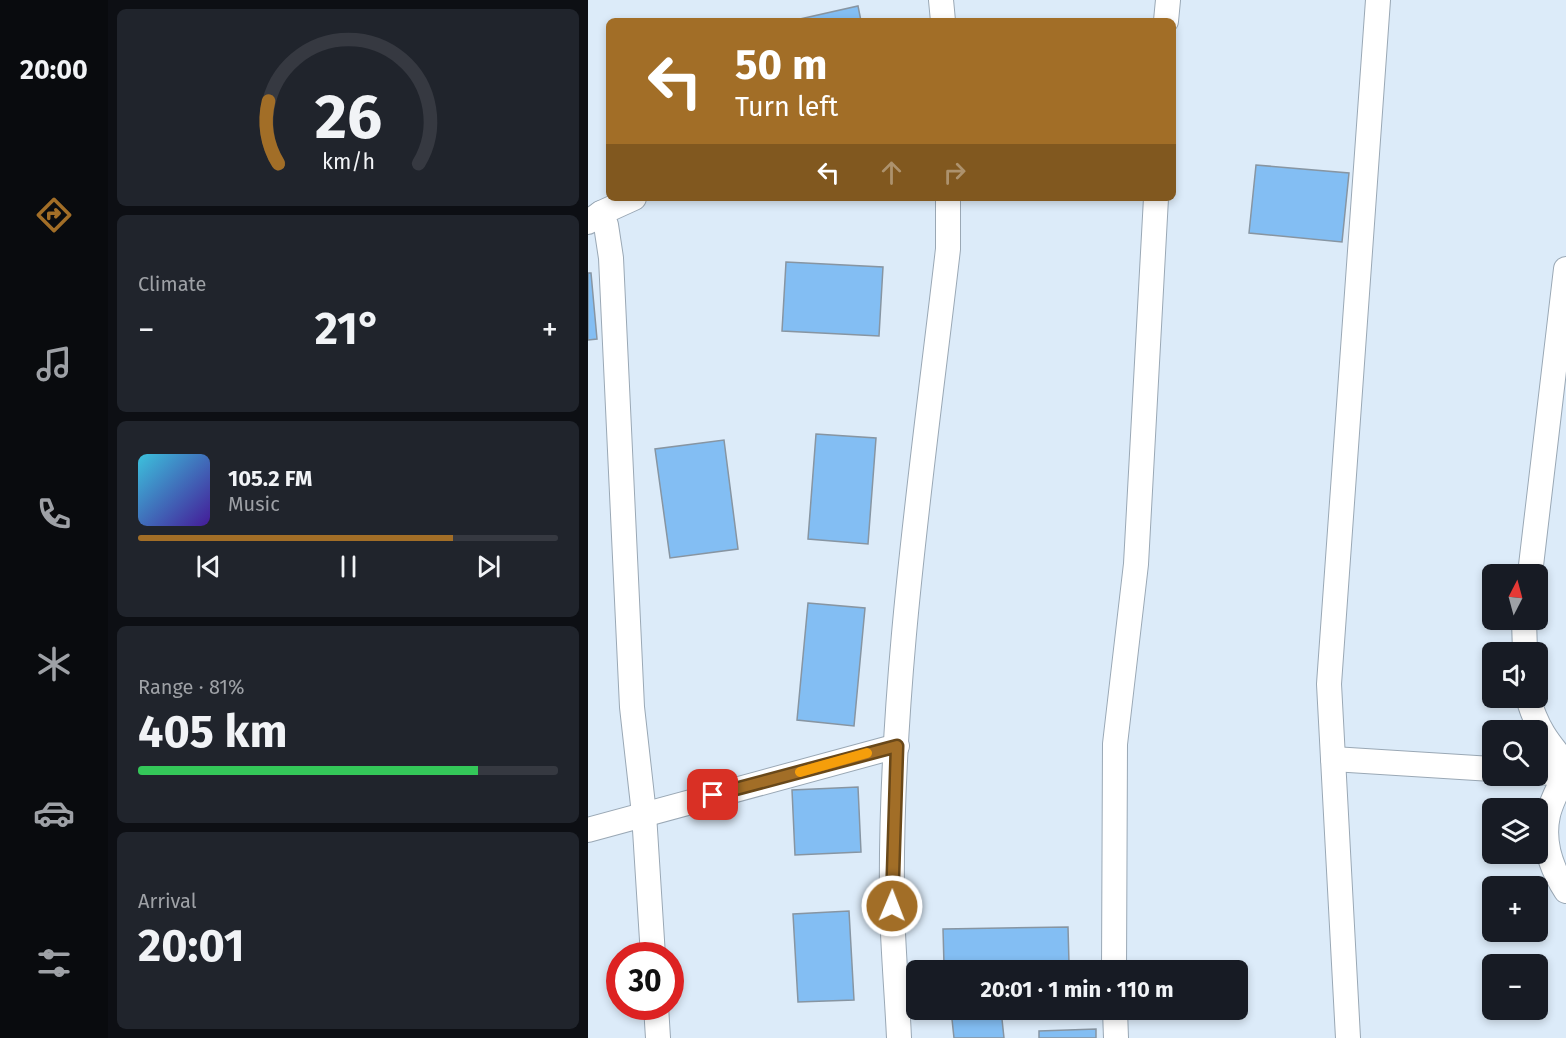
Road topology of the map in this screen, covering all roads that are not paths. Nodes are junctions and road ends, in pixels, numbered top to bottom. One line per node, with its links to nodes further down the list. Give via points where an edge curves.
1 (941, 0): 4 (street)
2 (1168, 0): 5 (street)
3 (1378, 0): 14 (street, via 1329,684)
4 (943, 18)
5 (1166, 18)
6 (628, 201): 9 (street)
7 (948, 201): 13 (street, via 948,249 902,649)
8 (1156, 201): 23 (street, via 1136,564 1115,744)
9 (594, 218): 19 (street, via 606,225 611,258 632,707)
10 (1566, 269): 11 (street)
11 (1531, 564)
12 (1531, 708): 15 (street, via 1535,723)
13 (897, 746): 19 (street); 24 (street, via 892,906)
14 (1334, 759): 16 (street); 30 (street)
15 (1566, 764)
16 (1482, 768)
17 (1548, 772): 18 (street)
18 (1566, 773): 21 (street, via 1548,814 1546,831 1552,864)
19 (644, 814): 20 (street); 22 (street)
20 (588, 830)
21 (1566, 891)
22 (652, 942)
23 (1114, 960)
24 (906, 989): 28 (street)
25 (657, 1020): 27 (street)
26 (1115, 1020): 29 (street)
27 (658, 1038)
28 (899, 1038)
29 (1116, 1038)
30 (1348, 1038)

